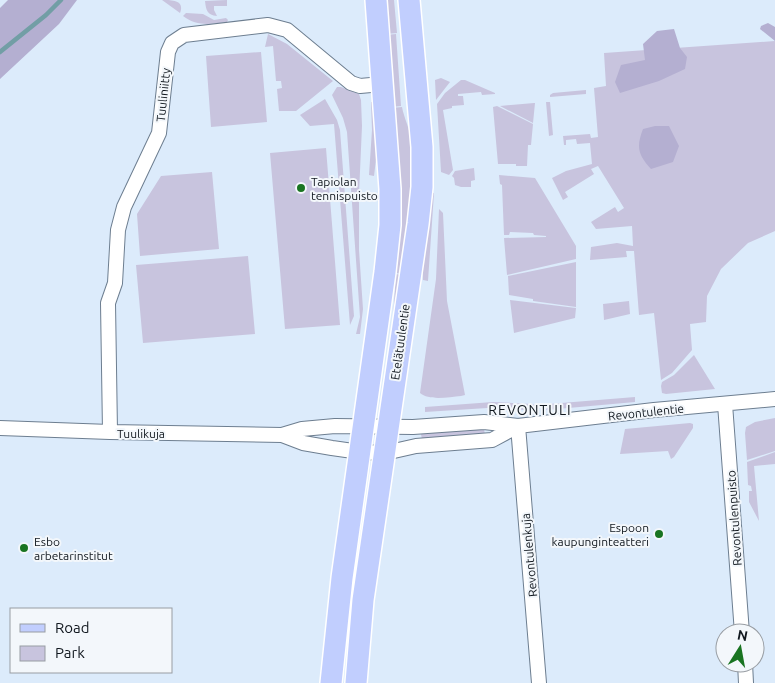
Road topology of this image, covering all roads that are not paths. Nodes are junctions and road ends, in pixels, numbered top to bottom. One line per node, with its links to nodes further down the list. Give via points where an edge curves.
1 (376, 0): 3 (main road, Etelätuulentie)
2 (409, 0): 7 (main road, Etelätuulentie, via 422,147 422,187)
3 (382, 84): 6 (main road, Etelätuulentie, via 390,226); 10 (street, Tuuliniitty, via 360,86 351,83 287,30 268,25 199,32 184,35 172,43 168,52 159,133 124,207 118,230 115,283 108,303)
4 (775, 399): 5 (street, Revontulentie)
5 (726, 404): 8 (street, Revontulentie); 14 (street, Revontulenpuisto)
6 (364, 425): 7 (street, Revontulentie); 11 (street, Tuulikuja, via 302,428); 12 (main road, Etelätuulentie)
7 (389, 426): 8 (street, Revontulentie, via 484,422); 13 (main road, Etelätuulentie)
8 (518, 426): 13 (street, Revontulentie, via 492,440 416,446); 17 (street, Revontulenkuja)
9 (0, 428): 10 (street, Tuulikuja)
10 (110, 432): 11 (street, Tuulikuja)
11 (282, 435): 12 (street, Tuulikuja, via 303,443)
12 (360, 452): 13 (street, Revontulentie); 15 (main road, Etelätuulentie)
13 (385, 453): 16 (main road, Etelätuulentie, via 363,600)
14 (741, 623)
15 (331, 683)
16 (356, 683)
17 (539, 683)

